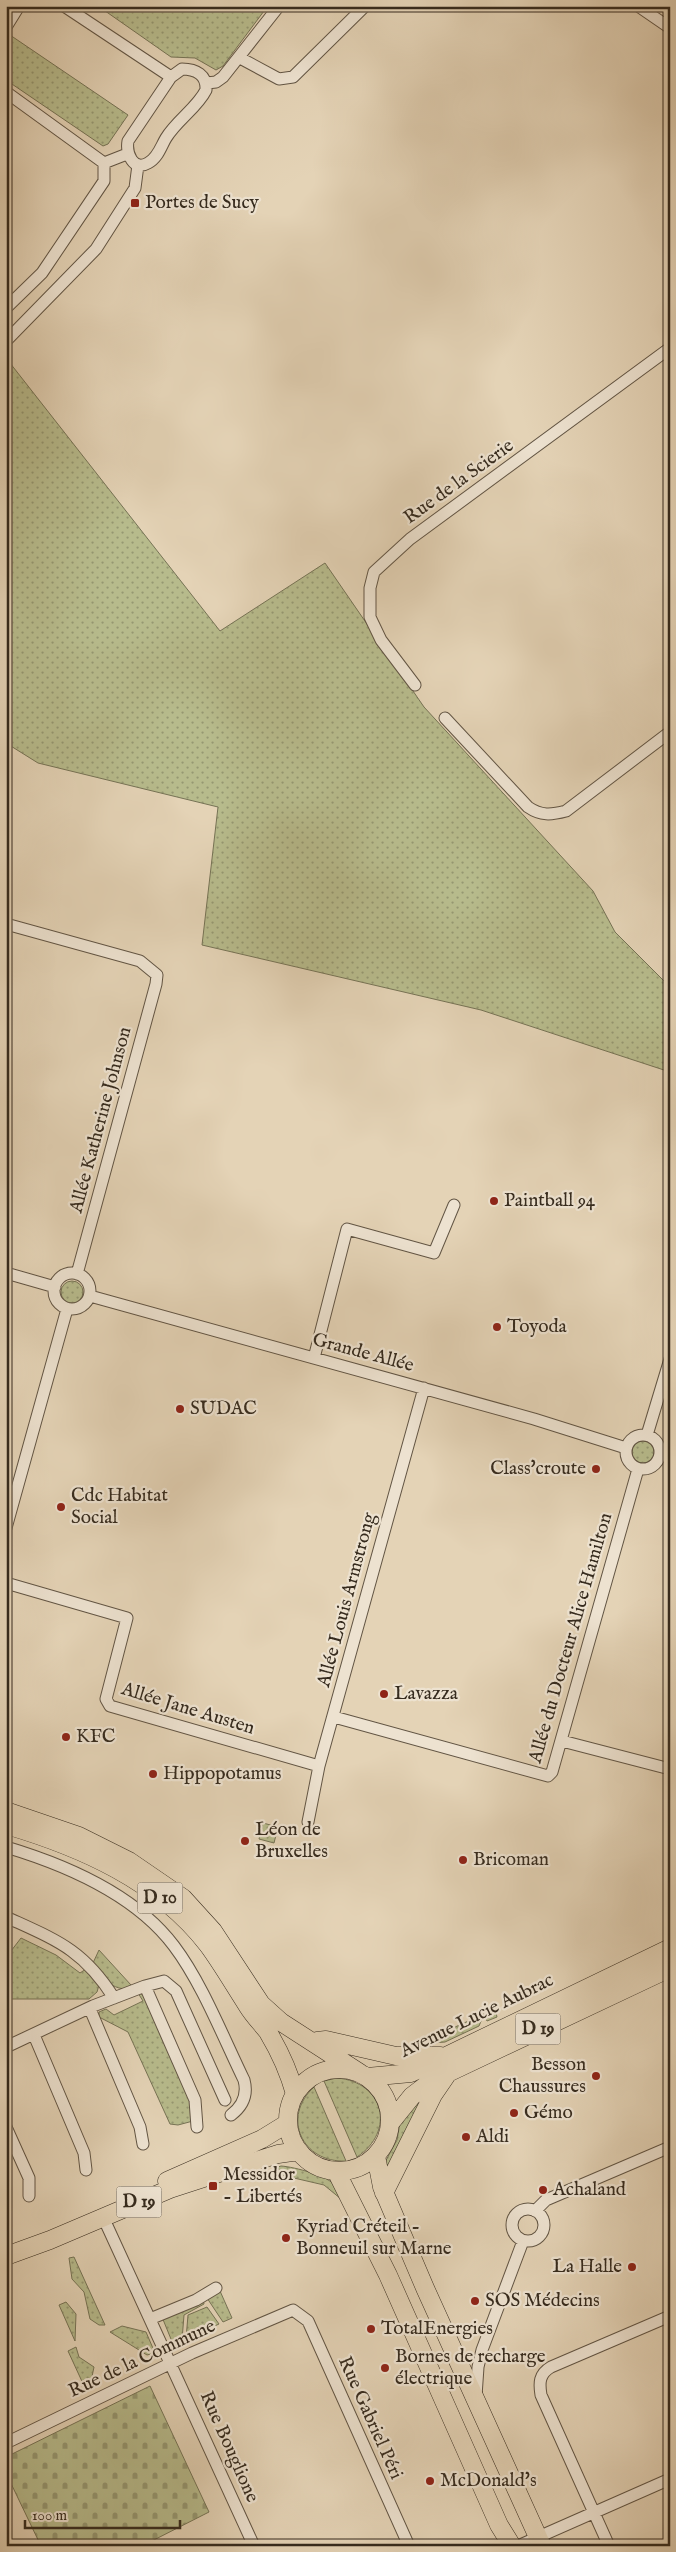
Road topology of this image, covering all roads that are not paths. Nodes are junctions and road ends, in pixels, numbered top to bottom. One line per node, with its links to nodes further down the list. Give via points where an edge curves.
1 (19, 6): 6 (street)
2 (64, 6): 9 (street)
3 (278, 6): 8 (street)
4 (365, 6): 8 (street, via 293,77 279,79)
5 (638, 6): 7 (street)
6 (6, 26)
7 (670, 28)
8 (240, 58): 10 (street, via 223,77)
9 (171, 77): 10 (street, via 182,69 190,69 203,76); 12 (street, via 128,141)
10 (207, 83): 14 (street, via 203,96 177,123 156,156 148,164)
11 (6, 92): 13 (street)
12 (127, 154): 13 (street); 14 (street)
13 (104, 163): 15 (street, via 104,181 42,274)
14 (138, 165): 16 (street, via 135,188 96,249)
15 (6, 308)
16 (6, 341)
17 (670, 348): 18 (street, Rue de la Scierie, via 410,540 374,572 370,588 370,617 381,640)
18 (415, 685)
19 (445, 718): 20 (street, via 528,806 537,813 552,814 566,811)
20 (670, 732)
21 (6, 924): 24 (street, Allée Katherine Johnson, via 140,961 156,975)
22 (454, 1205): 28 (street, via 434,1253 347,1229)
23 (6, 1273): 25 (street)
24 (77, 1274): 25 (street, via 63,1276); 26 (street, via 88,1282)
25 (55, 1286): 27 (street, via 56,1300)
26 (90, 1296): 27 (street, via 81,1307); 28 (street, Grande Allée)
27 (68, 1309): 35 (street)
28 (314, 1358): 30 (street, Grande Allée)
29 (670, 1359): 31 (street)
30 (424, 1388): 32 (street, Grande Allée); 37 (street, Allée Louis Armstrong)
31 (648, 1435): 32 (street, via 634,1437); 33 (street, via 658,1443)
32 (626, 1448): 34 (street, via 628,1461)
33 (665, 1458): 34 (street, via 652,1468)
34 (638, 1469): 38 (street, Allée du Docteur Alice Hamilton)
35 (6, 1528)
36 (6, 1582): 39 (street, Allée Jane Austen, via 127,1618 106,1699 110,1706)
37 (334, 1717): 38 (street, Allée du Docteur Alice Hamilton, via 544,1776 552,1772); 39 (street, Allée Louis Armstrong)
38 (562, 1741): 40 (street)
39 (319, 1766): 42 (street, Allée Louis Armstrong)
40 (670, 1768)
41 (6, 1811): 52 (main road, D 10, via 79,1836 129,1861 183,1898 213,1932 261,2004 282,2022)
42 (308, 1822)
43 (6, 1824): 57 (main road, D 10, via 96,1857 139,1882 180,1914 208,1945 267,2031 289,2070)
44 (6, 1847): 59 (street, via 59,1865 130,1903 173,1944 190,1970 244,2080 244,2100)
45 (6, 1917): 49 (street, via 66,1945 78,1954)
46 (670, 1948): 54 (main road, Avenue Lucie Aubrac / D 19, via 556,2001)
47 (670, 1968): 55 (main road, Avenue Lucie Aubrac / D 19)
48 (145, 1986): 49 (street); 58 (street, via 164,1981 176,1991); 63 (street, via 195,2100)
49 (114, 1998): 50 (street)
50 (90, 2009): 51 (street); 64 (street, via 140,2127)
51 (34, 2035): 53 (street); 68 (street, via 84,2153)
52 (314, 2041): 54 (main road, via 326,2040 396,2056); 56 (main road, D 10)
53 (6, 2047)
54 (452, 2055): 56 (main road, Avenue Lucie Aubrac / D 19, via 405,2075)
55 (448, 2074): 60 (main road, Avenue Lucie Aubrac / D 19, via 416,2092); 70 (main road, via 433,2095)
56 (370, 2075): 57 (main road, via 337,2069 321,2071 307,2080); 60 (main road, via 386,2098)
57 (295, 2094): 61 (main road)
58 (225, 2100)
59 (231, 2115)
60 (390, 2122): 67 (main road, via 388,2134)
61 (288, 2123): 66 (main road); 75 (main road, D 19, via 262,2139 65,2225)
62 (6, 2127): 71 (street, via 29,2178)
63 (197, 2127)
64 (143, 2144)
65 (670, 2147): 72 (street, via 546,2200)
66 (298, 2151): 69 (main road, via 322,2168); 73 (main road, D 19, via 278,2154 170,2189)
67 (376, 2156): 69 (main road, via 356,2168); 70 (main road)
68 (86, 2170)
69 (336, 2171): 88 (main road, via 388,2275 499,2525)
70 (384, 2193): 81 (main road)
71 (29, 2196)
72 (535, 2210): 74 (street, via 542,2217 543,2232 533,2241); 74 (street, via 521,2210 512,2221 512,2231)
73 (103, 2216): 75 (main road, D 19); 79 (street, Rue Bouglione)
74 (523, 2241): 81 (street, via 478,2367)
75 (8, 2255)
76 (216, 2288): 79 (street)
77 (294, 2310): 80 (street, Rue de la Commune); 87 (street, Rue Gabriel Péri, via 308,2321)
78 (670, 2316): 84 (street, via 543,2372 539,2383 541,2395)
79 (150, 2319): 80 (street, Rue Bouglione)
80 (172, 2363): 82 (street, Rue de la Commune); 86 (street, Rue Bouglione)
81 (475, 2398): 85 (main road)
82 (6, 2442)
83 (670, 2480): 84 (street)
84 (595, 2513): 85 (street); 90 (street)
85 (540, 2542): 89 (street)
86 (254, 2546)
87 (409, 2546)
88 (512, 2546)
89 (518, 2546)
90 (609, 2546)

